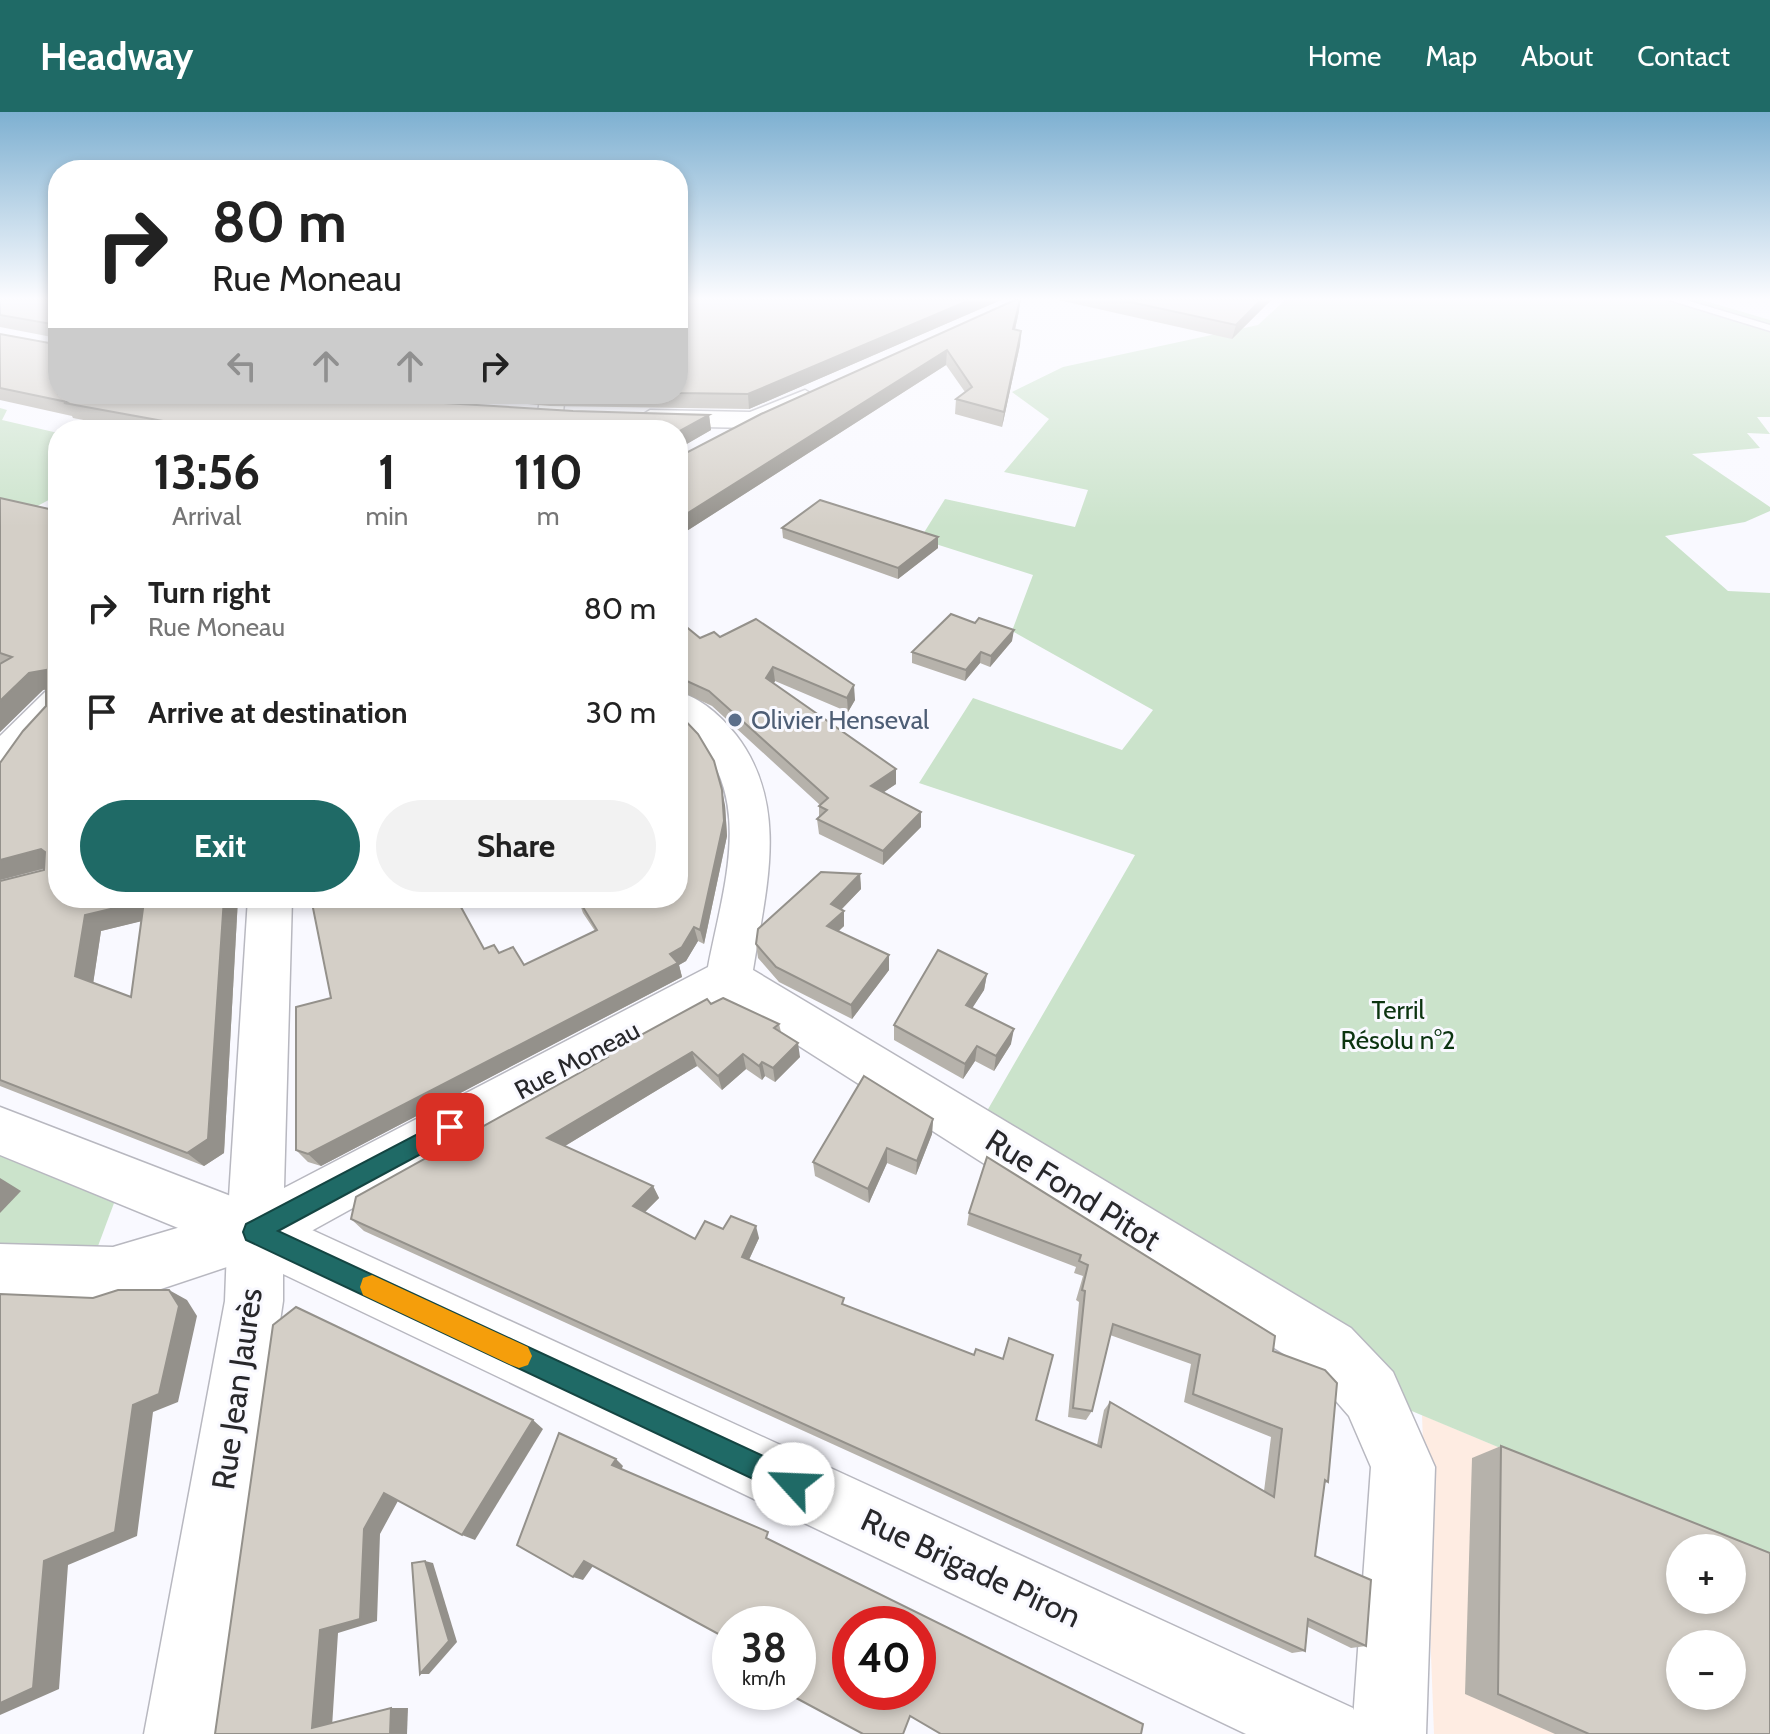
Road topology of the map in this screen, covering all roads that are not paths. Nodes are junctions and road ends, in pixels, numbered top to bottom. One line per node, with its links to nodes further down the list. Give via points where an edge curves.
1 (826, 388): 10 (street)
2 (400, 404): 4 (street)
3 (443, 404): 4 (street)
4 (424, 408): 9 (street)
5 (550, 414): 6 (street); 7 (street)
6 (520, 415)
7 (582, 417)
8 (629, 418): 10 (street)
9 (406, 420)
10 (754, 420): 11 (street)
11 (703, 448)
12 (688, 709): 16 (street, via 727,747 749,792 753,819)
13 (48, 711): 14 (street)
14 (0, 762)
15 (270, 908): 18 (street, Rue Jean Jaurès)
16 (729, 978): 18 (street, Rue Moneau); 22 (street, Rue Fond Pitot, via 1330,1349 1371,1394 1403,1467)
17 (0, 1131): 18 (street, Rue Brigade Piron)
18 (255, 1232): 19 (street, Rue Moneau, via 113,1276); 20 (street, Rue Jean Jaurès, via 254,1301); 21 (street, Rue Brigade Piron)
19 (0, 1272)
20 (181, 1734)
21 (1327, 1734)
22 (1389, 1734)

